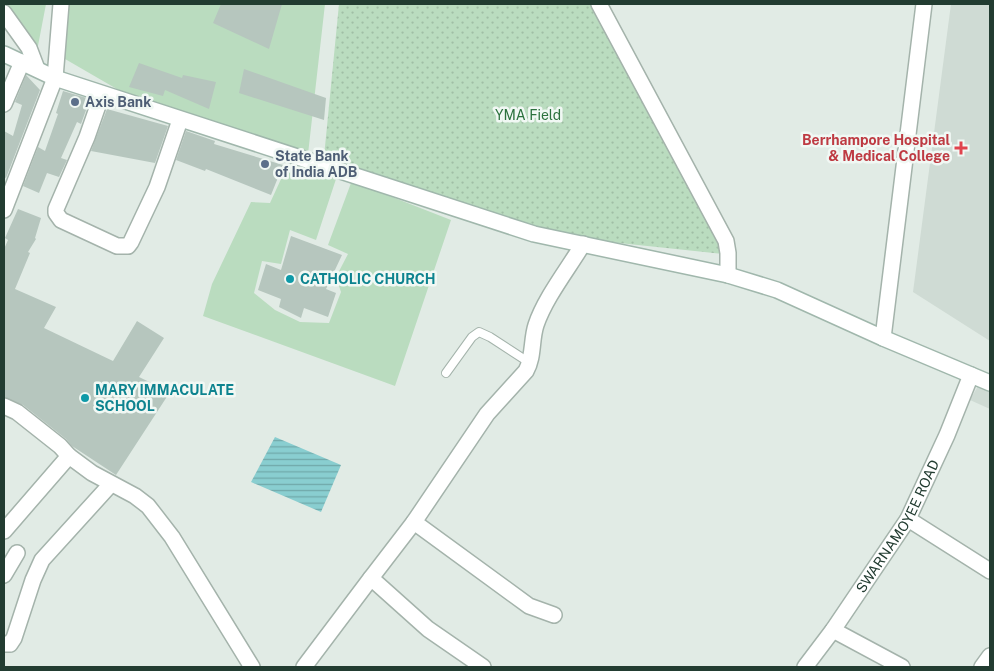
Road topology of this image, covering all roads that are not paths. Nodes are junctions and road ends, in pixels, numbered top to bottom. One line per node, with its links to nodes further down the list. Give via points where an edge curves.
1 (61, 4): 8 (street)
2 (600, 4): 14 (street, via 726,241)
3 (924, 4): 15 (street)
4 (4, 13): 7 (street, via 29,48)
5 (4, 54): 6 (street)
6 (22, 62): 7 (street); 10 (street)
7 (37, 69): 8 (street)
8 (55, 78): 9 (street); 12 (street)
9 (102, 94): 11 (street); 11 (street, via 56,213 61,220 117,246 128,246 131,242 157,187)
10 (4, 104)
11 (180, 120): 13 (street, via 534,234)
12 (4, 210)
13 (583, 244): 14 (street); 16 (street, via 539,316)
14 (728, 275): 15 (street, via 777,290)
15 (883, 338): 18 (street)
16 (530, 363): 17 (lane, via 479,332); 24 (street, via 488,414)
17 (446, 373)
18 (971, 375): 19 (street); 23 (street, SWARNAMOYEE ROAD)
19 (990, 382)
20 (4, 406): 21 (street, via 17,412)
21 (68, 456): 22 (street); 25 (street)
22 (111, 484): 32 (street, via 42,560 14,638 10,644); 34 (street, via 148,506 157,517)
23 (908, 519): 27 (street); 31 (street, SWARNAMOYEE ROAD)
24 (414, 522): 29 (street); 30 (street, via 529,606)
25 (4, 531)
26 (18, 552): 28 (street)
27 (990, 571)
28 (4, 574)
29 (371, 578): 35 (street); 36 (street, via 428,629)
30 (554, 615)
31 (833, 630): 37 (street, SWARNAMOYEE ROAD); 38 (street)
32 (4, 644)
33 (990, 656): 39 (street)
34 (252, 667)
35 (304, 667)
36 (483, 667)
37 (805, 667)
38 (902, 667)
39 (982, 667)

